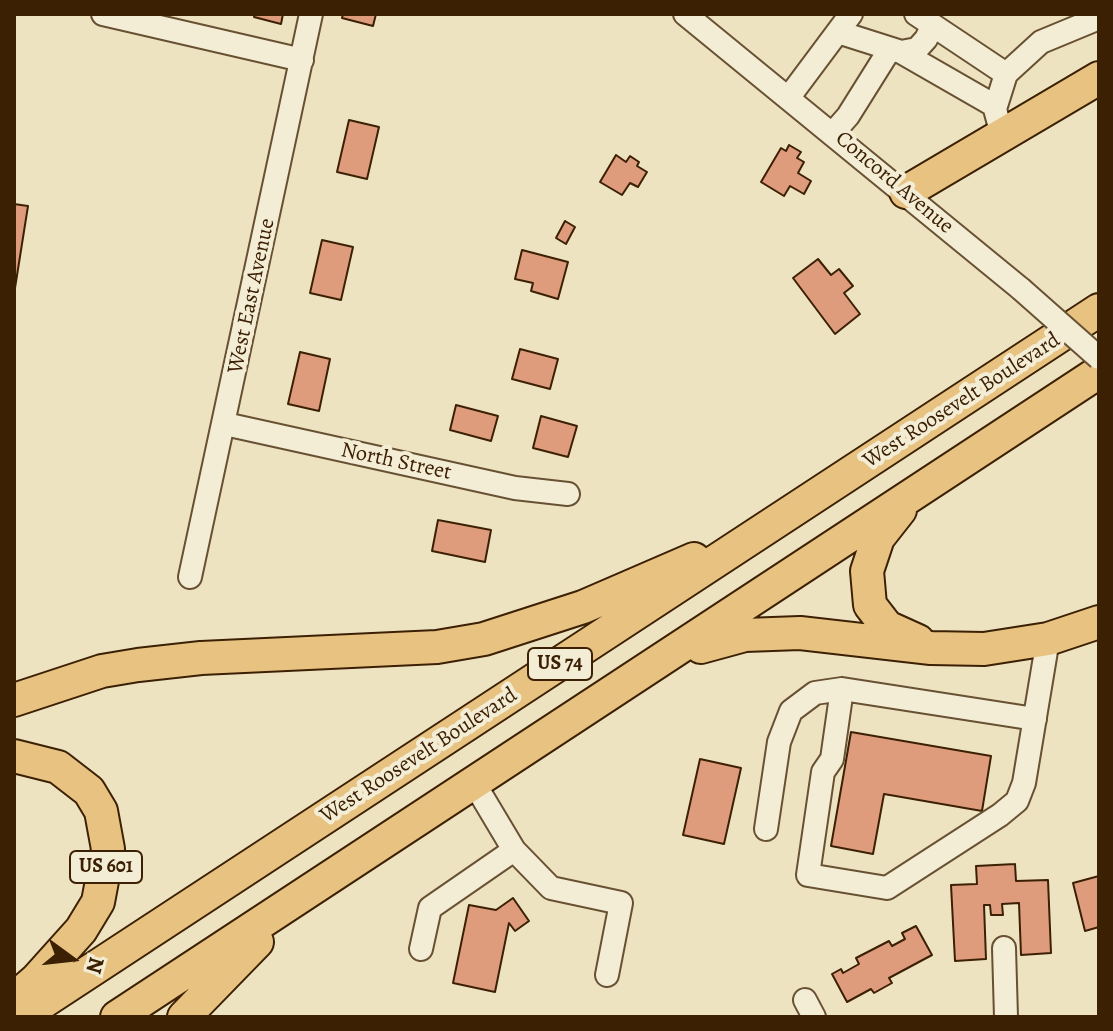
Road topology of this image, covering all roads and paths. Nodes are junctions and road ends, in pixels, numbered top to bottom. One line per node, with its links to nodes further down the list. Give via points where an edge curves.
1 (103, 14): 8 (street)
2 (311, 14): 8 (street, West East Avenue)
3 (685, 14): 11 (street, Concord Avenue)
4 (1099, 18): 9 (street, via 1041,42)
5 (924, 20): 7 (street, via 926,39 917,49); 9 (street)
6 (845, 23): 7 (street); 11 (street)
7 (896, 50): 12 (street); 13 (street)
8 (302, 60): 18 (street, West East Avenue)
9 (1006, 74): 12 (street)
10 (1099, 78): 12 (highway)
11 (789, 97): 13 (street, Concord Avenue)
12 (999, 121): 14 (highway)
13 (833, 133): 14 (street, Concord Avenue)
14 (906, 192): 16 (street, Concord Avenue, bridge)
15 (1099, 310): 21 (highway, West Roosevelt Boulevard / US 74)
16 (1099, 358)
17 (1099, 372): 20 (highway, US 74)
18 (225, 424): 19 (street, North Street, via 515,488); 22 (street, West East Avenue)
19 (568, 494)
20 (909, 497): 25 (highway, via 878,538 867,571 870,605 887,627); 26 (highway, US 74)
21 (771, 527): 28 (highway, via 583,607 484,639 437,647 138,665 102,671); 39 (highway, West Roosevelt Boulevard / US 74)
22 (190, 577)
23 (1099, 622): 24 (highway)
24 (1048, 639): 25 (highway, via 984,649); 29 (street)
25 (931, 648): 26 (highway, via 800,633 745,635)
26 (671, 656): 31 (highway, US 74)
27 (842, 689): 29 (street); 29 (street, via 808,875 887,888 1017,801); 32 (street, via 815,693 791,711 779,742)
28 (14, 700)
29 (1035, 719)
30 (14, 756): 38 (highway, US 601, via 58,767 89,791 101,811 108,849 98,902 81,930)
31 (474, 783): 33 (street); 34 (highway, US 74)
32 (766, 829)
33 (514, 850): 36 (street, via 430,908); 37 (street, via 551,888 621,903)
34 (306, 894): 40 (highway, US 74); 41 (highway)
35 (1004, 948): 42 (street)
36 (421, 949)
37 (607, 975)
38 (14, 999)
39 (20, 1017)
40 (117, 1017)
41 (184, 1017)
42 (1006, 1017)

